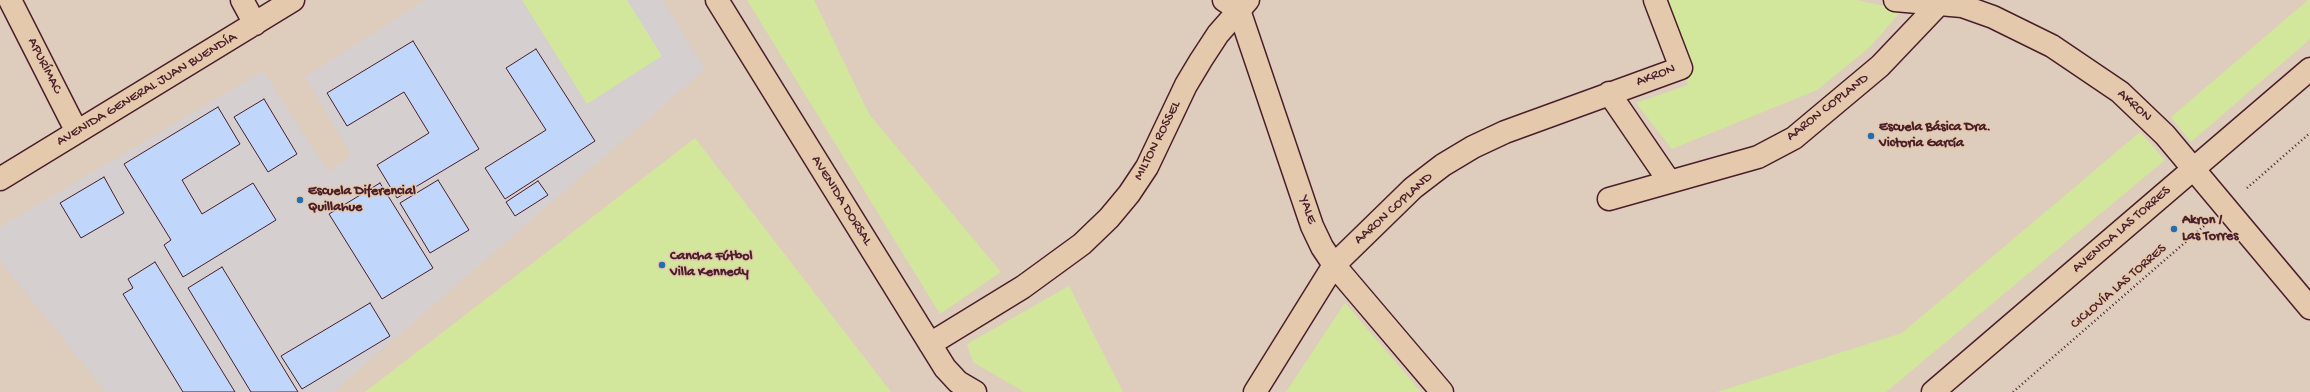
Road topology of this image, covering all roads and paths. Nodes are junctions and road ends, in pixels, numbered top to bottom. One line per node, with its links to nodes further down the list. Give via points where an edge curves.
1 (10, 0): 12 (street, APURÍMAC)
2 (242, 0): 9 (street)
3 (293, 0): 9 (street, AVENIDA GENERAL JUAN BUENDÍA)
4 (717, 0): 21 (street, AVENIDA DORSAL)
5 (1655, 0): 11 (street, AKRON, via 1681,68)
6 (1895, 0): 8 (street, AKRON)
7 (1237, 3): 19 (street, YALE, via 1312,226); 21 (street, MILTON ROSSEL, via 1186,85 1147,167 1130,194 1109,218 1082,244 1023,287)
8 (1940, 3): 14 (street, AKRON, via 1962,6 1993,17 2052,46 2094,73 2145,114); 16 (street, AARON COPLAND, via 1880,66 1794,138 1758,157)
9 (255, 24): 12 (street, AVENIDA GENERAL JUAN BUENDÍA)
10 (2310, 69): 14 (street, AVENIDA LAS TORRES)
11 (1609, 93): 16 (street); 19 (street, AARON COPLAND, via 1505,132 1443,165 1413,188)
12 (77, 132): 15 (street, AVENIDA GENERAL JUAN BUENDÍA)
13 (2310, 134): 18 (path, CICLOVÍA LAS TORRES)
14 (2194, 169): 18 (street, AKRON); 25 (street, AVENIDA LAS TORRES)
15 (0, 179)
16 (1669, 181): 17 (street, AARON COPLAND)
17 (1610, 199)
18 (2225, 207): 20 (street, AKRON); 26 (path, CICLOVÍA LAS TORRES)
19 (1334, 265): 23 (street, AARON COPLAND); 24 (street, YALE)
20 (2310, 308)
21 (930, 344): 22 (street, AVENIDA DORSAL, via 945,368 958,382)
22 (975, 392)
23 (1255, 392)
24 (1442, 392)
25 (1933, 392)
26 (2013, 392)

